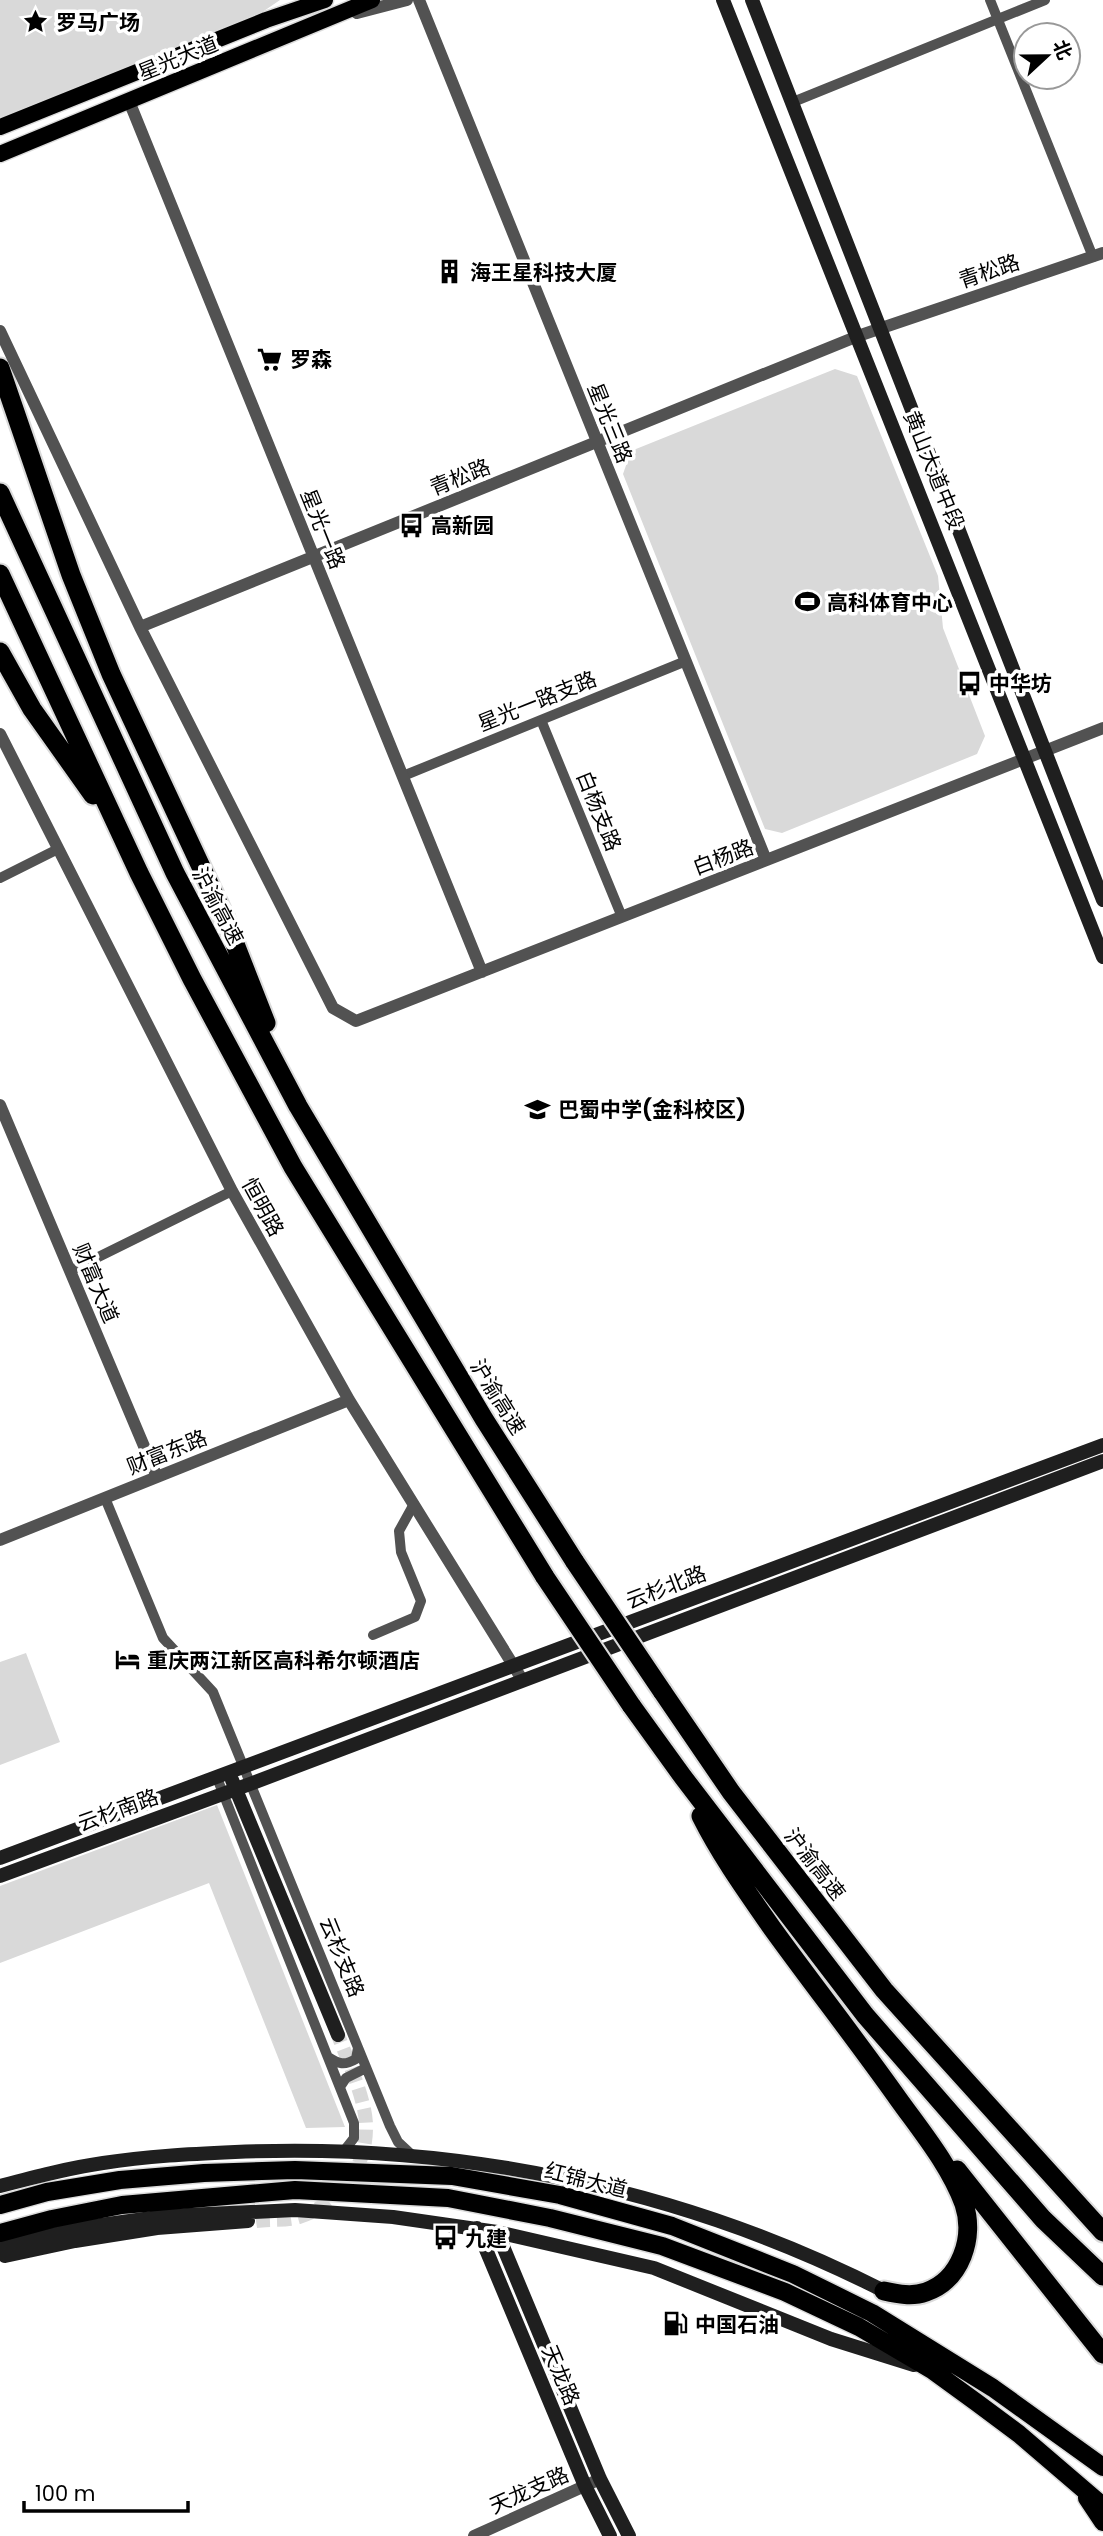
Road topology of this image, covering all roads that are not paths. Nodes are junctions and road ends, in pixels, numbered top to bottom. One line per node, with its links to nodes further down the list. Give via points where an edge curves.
1 (301, 0): 11 (street)
2 (325, 0): 11 (main road, 星光大道)
3 (372, 0): 10 (main road, 星光大道)
4 (407, 0): 10 (street)
5 (419, 0): 22 (street, 星光三路)
6 (723, 0): 20 (main road, 黄山大道中段)
7 (752, 0): 14 (main road, 黄山大道中段)
8 (990, 0): 12 (street)
9 (1045, 0): 12 (street)
10 (329, 19): 13 (main road, 星光大道)
11 (266, 20): 15 (main road, 星光大道)
12 (997, 20): 14 (street); 17 (street)
13 (129, 101): 16 (main road, 星光大道); 24 (street, 星光一路)
14 (793, 102): 18 (main road, 黄山大道中段)
15 (0, 128)
16 (0, 154)
17 (1098, 255): 18 (street, 青松路)
18 (880, 328): 20 (street, 青松路); 32 (main road, 黄山大道中段)
19 (0, 331): 26 (street)
20 (858, 336): 22 (street, 青松路); 33 (main road, 黄山大道中段)
21 (0, 368): 44 (highway, via 81,600 224,916)
22 (597, 443): 24 (street, 青松路); 28 (street, 星光三路)
23 (0, 493): 44 (highway, 沪渝高速, via 175,873)
24 (313, 557): 26 (street, 青松路); 34 (street, 星光一路)
25 (0, 574): 35 (highway)
26 (139, 627): 42 (street, 白杨路, via 334,1008 356,1021)
27 (0, 652): 35 (highway, via 32,709)
28 (686, 662): 29 (street, 星光一路支路); 37 (street, 星光三路)
29 (541, 720): 34 (street, 星光一路支路); 40 (street, 白杨支路)
30 (1103, 728): 32 (street, 白杨路)
31 (0, 734): 36 (street, 恒明路)
32 (1045, 751): 33 (street, 白杨路); 39 (main road, 黄山大道中段)
33 (1025, 758): 37 (street, 白杨路); 41 (main road, 黄山大道中段)
34 (402, 776): 42 (street, 星光一路)
35 (122, 837): 58 (highway, bridge, via 293,1167 545,1577)
36 (58, 849): 38 (street); 45 (street, 恒明路)
37 (766, 860): 40 (street, 白杨路)
38 (0, 878)
39 (1103, 900)
40 (622, 917): 42 (street, 白杨路)
41 (1103, 957)
42 (482, 972)
43 (0, 1105): 46 (street, 财富大道)
44 (298, 1106): 77 (highway, 沪渝高速, bridge, via 484,1419 731,1792 884,1990)
45 (232, 1191): 46 (street); 47 (street, 恒明路)
46 (70, 1271): 50 (street, 财富大道)
47 (349, 1401): 50 (street, 财富东路); 52 (street, 恒明路)
48 (1103, 1444): 55 (main road, 云杉北路)
49 (1103, 1461): 56 (main road, 云杉北路)
50 (157, 1477): 51 (street, 财富东路)
51 (105, 1498): 53 (street, 财富东路); 57 (street, 云杉支路, via 163,1638 214,1692)
52 (414, 1504): 54 (street, via 399,1531 401,1552 421,1601 415,1617); 55 (street, 恒明路)
53 (0, 1540)
54 (373, 1635)
55 (515, 1667): 56 (street, 恒明路); 57 (main road, 云杉北路)
56 (523, 1681): 59 (main road, 云杉北路)
57 (230, 1773): 59 (street, 云杉支路); 60 (main road); 61 (main road, 云杉南路)
58 (683, 1777): 67 (highway, via 717,1847); 80 (highway, via 865,2015 1043,2219)
59 (250, 1784): 60 (main road, 云杉南路); 64 (street, 云杉支路)
60 (230, 1791): 62 (main road, 云杉南路); 63 (main road); 65 (street)
61 (0, 1858)
62 (0, 1876)
63 (338, 2035)
64 (358, 2048): 65 (street, via 356,2059 347,2064); 66 (street, 云杉支路)
65 (328, 2057): 68 (street)
66 (366, 2068): 68 (street, via 346,2078); 70 (street, 云杉支路, via 398,2142)
67 (884, 2079): 81 (highway, via 953,2181 967,2216 968,2235 960,2265 946,2280 928,2292 908,2296); 82 (highway)
68 (340, 2087): 69 (street, via 354,2123 354,2138)
69 (343, 2152): 70 (main road, 红锦大道); 71 (main road, 红锦大道, via 162,2156 103,2163)
70 (412, 2155): 81 (main road, 红锦大道, via 559,2177 624,2192 746,2231)
71 (0, 2186)
72 (0, 2206): 84 (highway, 红锦大道, via 47,2192 120,2180 295,2170 452,2176 560,2194 672,2226 793,2274 872,2313 993,2388)
73 (256, 2221): 79 (main road, via 157,2228)
74 (477, 2228): 76 (main road); 78 (main road, via 282,2210 166,2216 79,2228); 87 (main road, 天龙路)
75 (0, 2232): 83 (highway, via 122,2205 209,2196 295,2190 449,2198 662,2246 785,2291)
76 (498, 2232): 83 (main road, via 654,2268 831,2339); 85 (main road, 天龙路)
77 (1103, 2232)
78 (0, 2248)
79 (0, 2257)
80 (1103, 2276)
81 (884, 2291)
82 (1103, 2354)
83 (932, 2370): 86 (highway)
84 (1102, 2466)
85 (600, 2479): 87 (street, 天龙支路); 92 (main road, 天龙路)
86 (1075, 2481): 88 (highway); 89 (highway)
87 (585, 2486): 90 (street, 天龙支路); 91 (main road, 天龙路)
88 (1103, 2506)
89 (1103, 2522)
90 (474, 2536)
91 (610, 2536)
92 (629, 2536)

